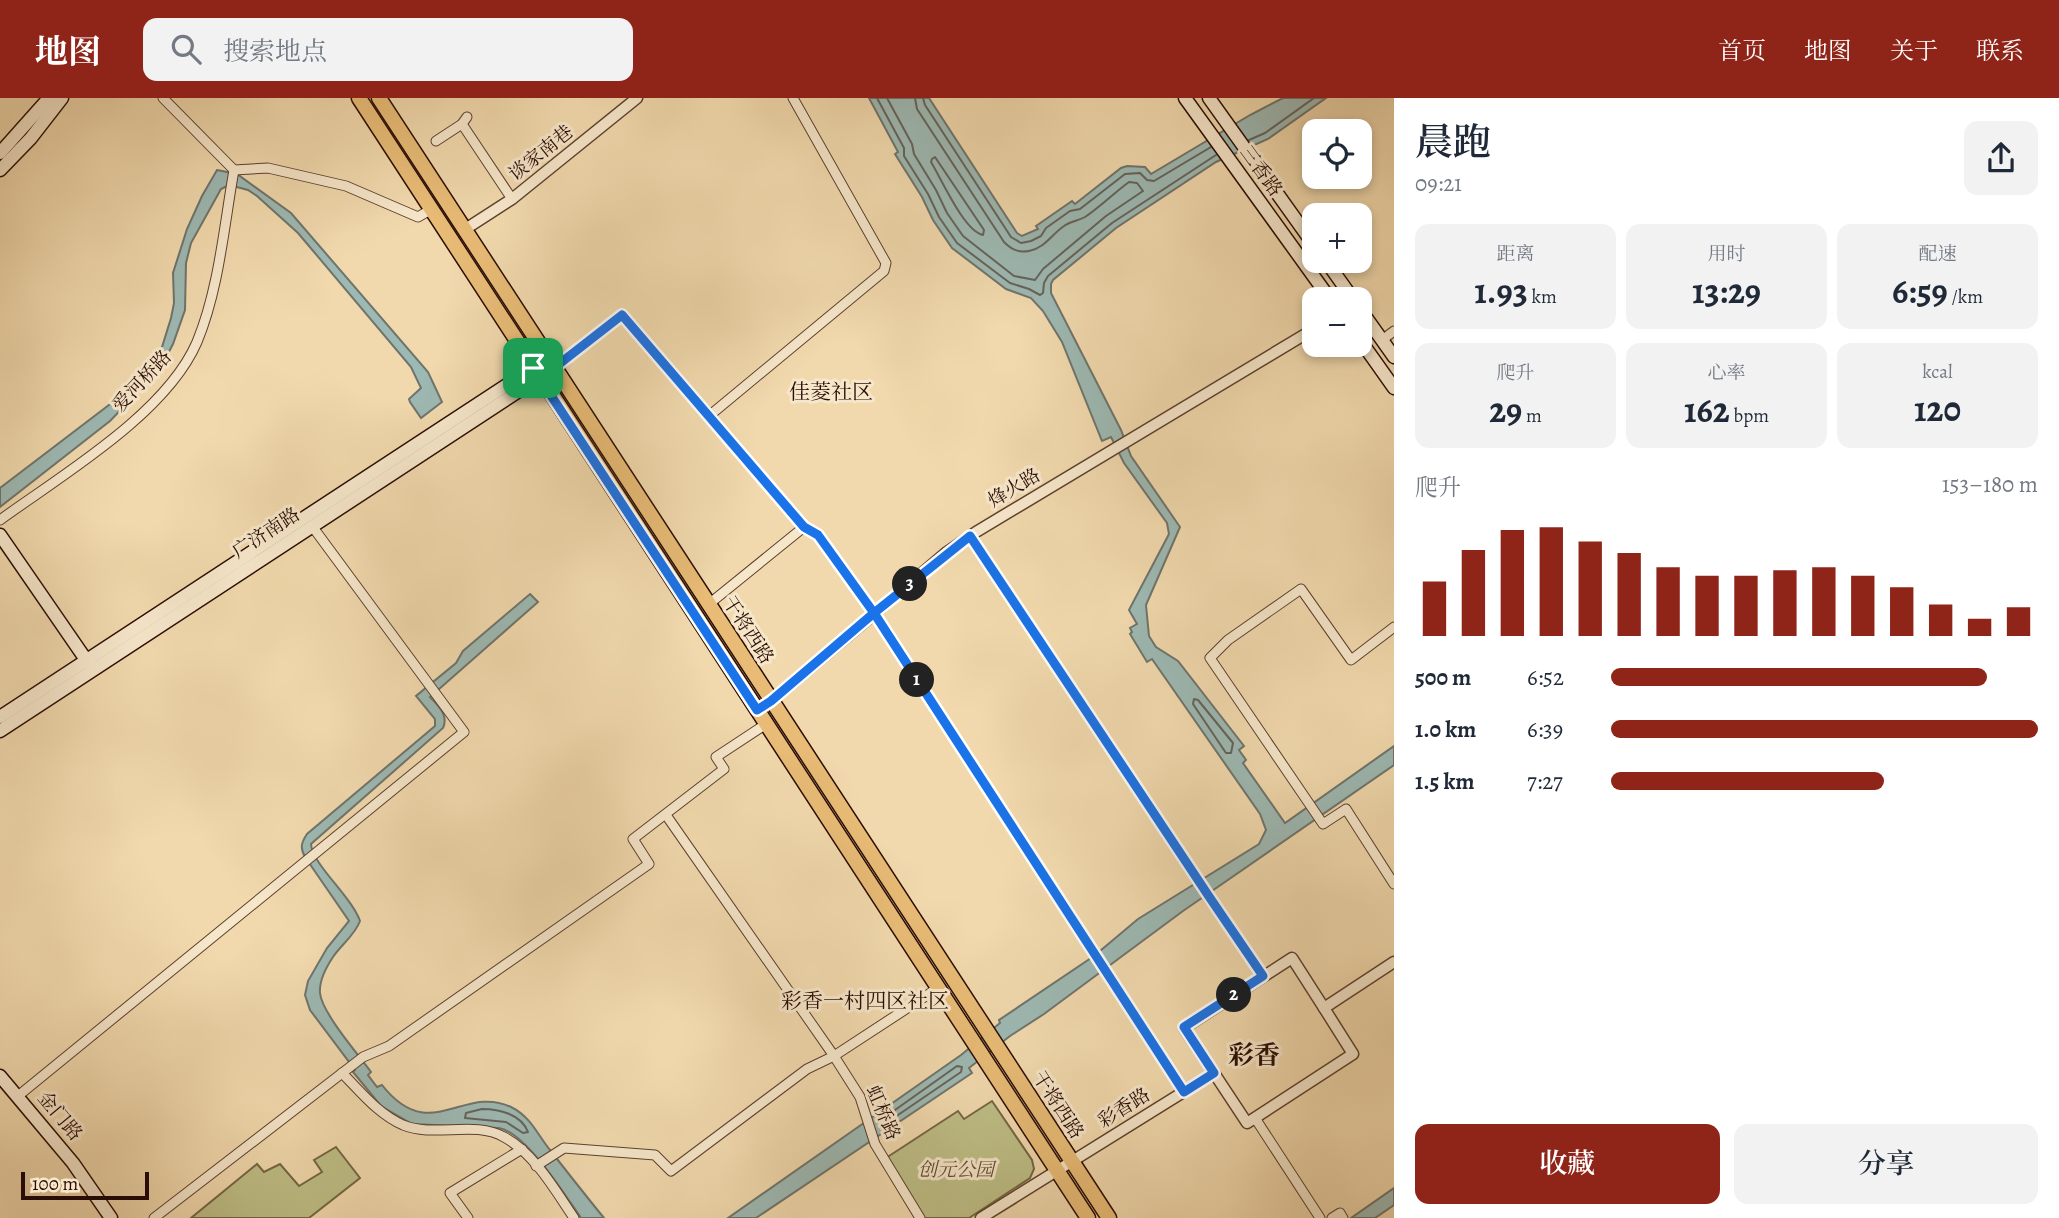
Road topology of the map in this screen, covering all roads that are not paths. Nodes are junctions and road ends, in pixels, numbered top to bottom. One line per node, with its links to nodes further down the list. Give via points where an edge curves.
1 (49, 98): 12 (main road)
2 (62, 98): 14 (main road)
3 (163, 98): 15 (street)
4 (359, 98): 13 (main road, 干将西路)
5 (379, 98): 11 (main road, 干将西路)
6 (638, 98): 16 (street, 谈家南巷)
7 (793, 98): 30 (street, via 886,263 884,271)
8 (1185, 98): 20 (main road, 三香路)
9 (1209, 98): 18 (main road, 三香路)
10 (436, 141): 16 (street, via 464,120)
11 (411, 147): 13 (main road); 19 (main road, 干将西路)
12 (0, 153)
13 (396, 157): 17 (main road, 干将西路)
14 (0, 170)
15 (234, 171): 17 (street, via 268,168 346,186 418,217); 31 (street, 爱河桥路, via 203,326 177,375 122,430)
16 (512, 199): 19 (street, 谈家南巷)
17 (430, 210): 28 (main road, 干将西路)
18 (1302, 227)
19 (464, 230): 27 (main road, 干将西路)
20 (1321, 287)
21 (1372, 326): 24 (main road)
22 (1394, 331): 24 (street)
23 (1302, 336): 35 (street, 烽火路)
24 (1382, 340): 26 (main road)
25 (1372, 357): 29 (main road)
26 (1394, 357)
27 (551, 363): 28 (main road, 广济南路); 30 (street, via 622,315); 36 (main road, 干将西路)
28 (536, 373): 32 (main road, 广济南路); 39 (main road, 广济南路); 41 (main road, 干将西路)
29 (1394, 388)
30 (709, 416): 33 (street)
31 (0, 520)
32 (312, 526): 39 (main road, 广济南路); 56 (street, via 464,732)
33 (804, 527): 36 (street); 37 (street, via 818,535)
34 (0, 535): 39 (main road)
35 (970, 536): 37 (street, 烽火路); 48 (street)
36 (709, 604): 40 (main road, 干将西路)
37 (874, 613): 40 (street, 烽火路); 55 (street)
38 (1394, 627): 46 (street, via 1351,660 1301,589 1210,658 1323,824 1346,809)
39 (90, 665): 42 (main road, 广济南路); 44 (main road, 广济南路)
40 (771, 701): 41 (street, 烽火路); 59 (main road, 干将西路)
41 (757, 710): 43 (main road, 干将西路)
42 (0, 717)
43 (766, 724): 45 (street, via 716,757 724,769); 49 (main road, 干将西路)
44 (0, 731)
45 (666, 815): 51 (street, 虹桥路); 52 (street, via 633,839 649,863 389,1046)
46 (1394, 884)
47 (1394, 962): 50 (street)
48 (1263, 976): 50 (street, via 1292,958); 53 (street, via 1184,1027)
49 (938, 988): 51 (street); 61 (main road, 干将西路)
50 (1324, 1008): 57 (street, via 1353,1054)
51 (834, 1056): 60 (street, via 807,1069 671,1171 655,1155 564,1148); 66 (street, 虹桥路, via 860,1097 875,1144)
52 (342, 1073): 58 (street, via 379,1111 404,1125 480,1130 502,1135); 63 (street)
53 (1214, 1073): 55 (street, 彩香路); 57 (street, via 1247,1123)
54 (0, 1076): 56 (main road, 金门路)
55 (1184, 1092): 59 (street, 彩香路)
56 (18, 1096): 62 (main road, 金门路, via 73,1163)
57 (1255, 1118): 70 (street)
58 (522, 1149): 60 (street); 64 (street, via 450,1193)
59 (1072, 1161): 61 (street, 彩香路); 69 (main road, 干将西路)
60 (538, 1165): 65 (street)
61 (1057, 1171): 67 (street, 彩香路); 68 (main road, 干将西路)
62 (104, 1215)
63 (154, 1218)
64 (468, 1218)
65 (574, 1218)
66 (920, 1218)
67 (981, 1218)
68 (1088, 1218)
69 (1109, 1218)
70 (1320, 1218)
71 (1332, 1218): 72 (street, via 1340,1213)
72 (1343, 1218)

